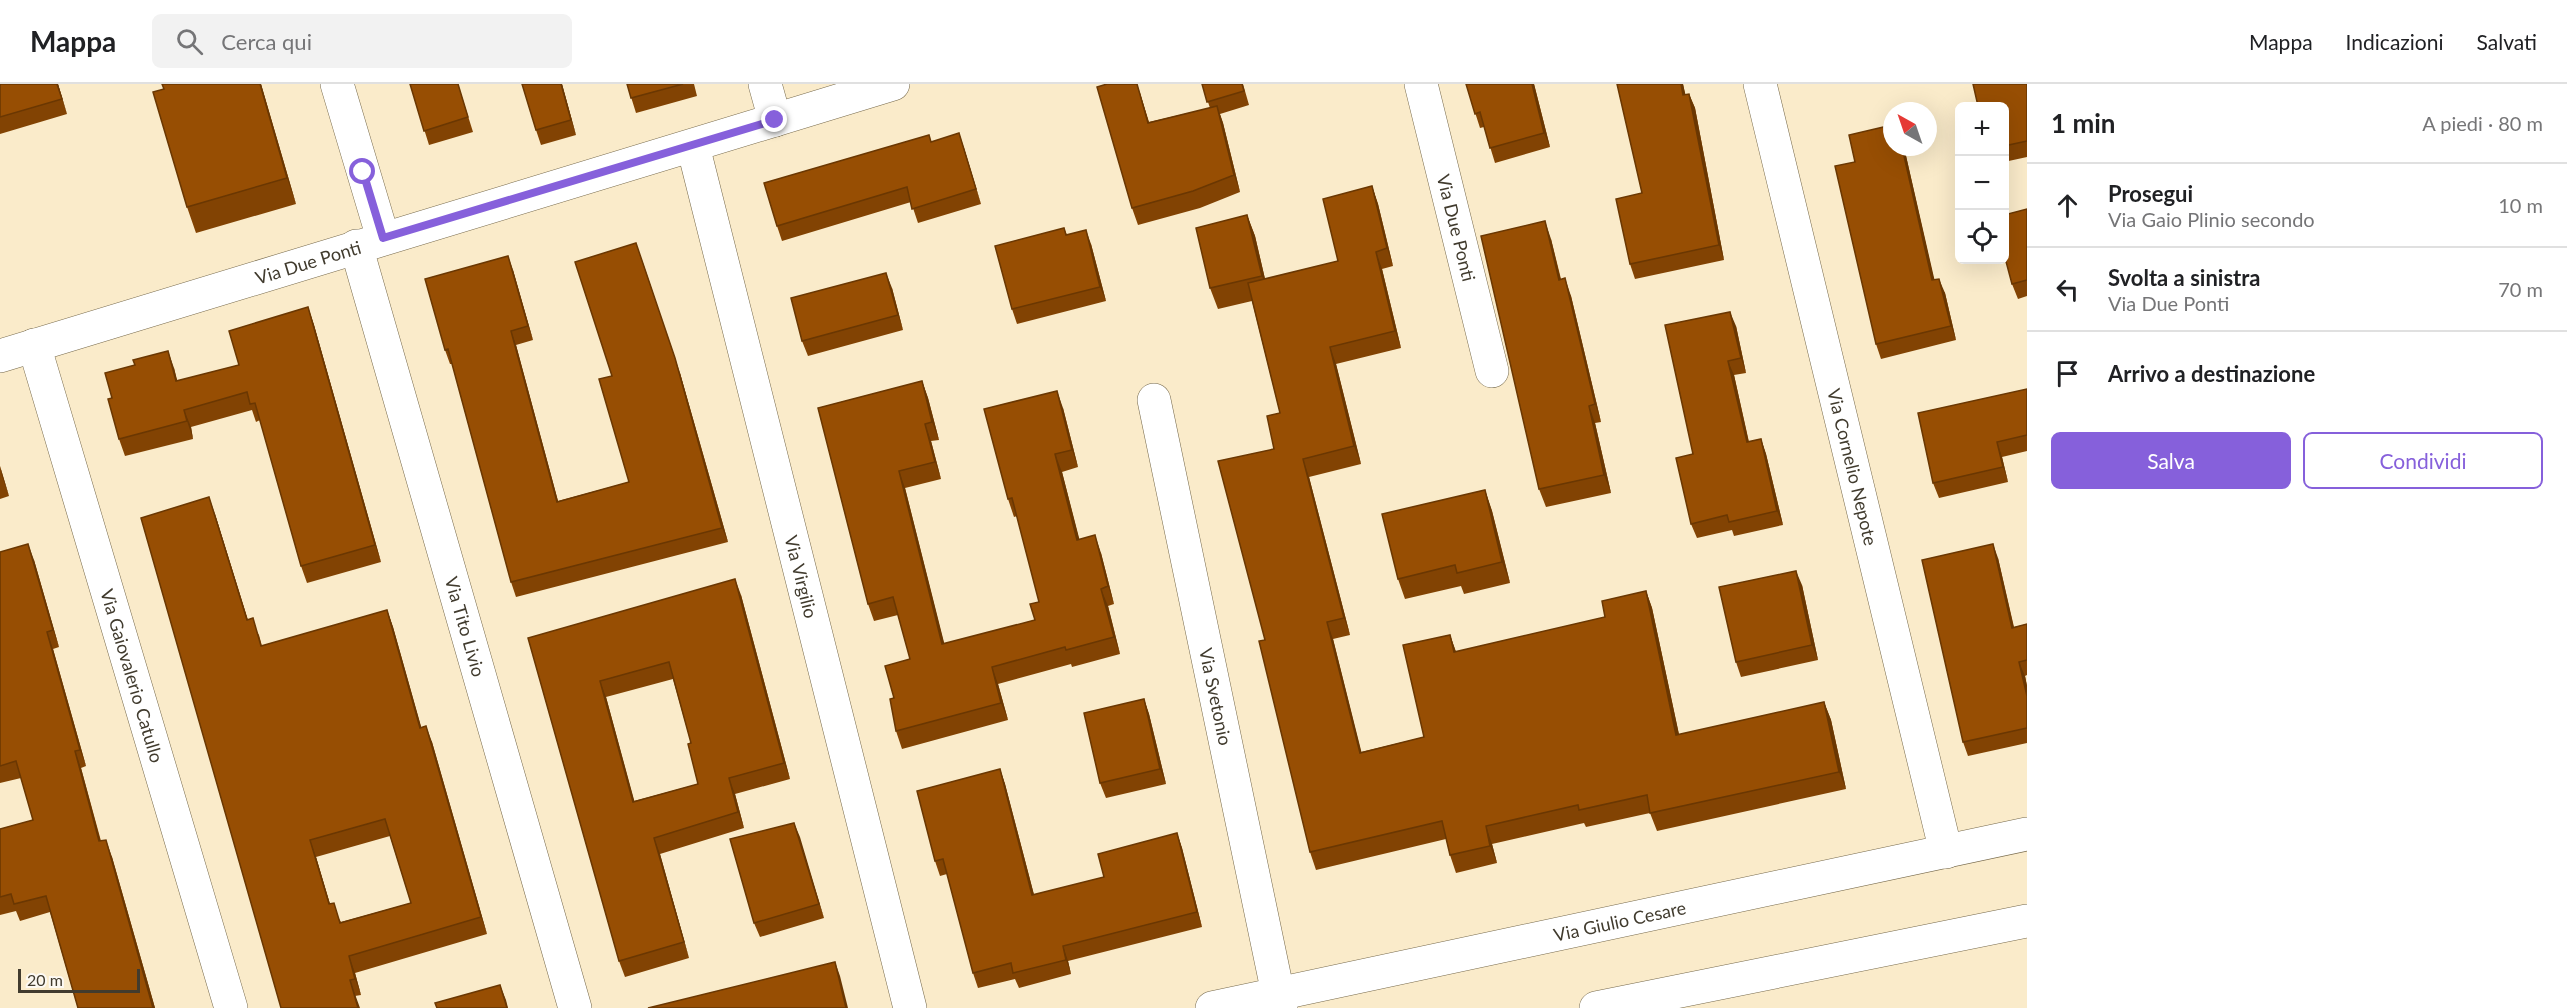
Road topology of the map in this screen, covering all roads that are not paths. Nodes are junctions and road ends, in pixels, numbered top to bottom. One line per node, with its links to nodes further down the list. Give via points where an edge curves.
1 (337, 84): 8 (street, Via Tito Livio)
2 (765, 84): 6 (street)
3 (893, 84): 6 (street, Via Due Ponti)
4 (1420, 84): 11 (street, Via Due Ponti)
5 (1760, 84): 14 (street, Via Cornelio Nepote)
6 (775, 120): 7 (street, Via Due Ponti)
7 (693, 146): 8 (street, Via Due Ponti); 19 (street, Via Virgilio)
8 (370, 242): 9 (street, Via Due Ponti); 18 (street, Via Tito Livio)
9 (34, 345): 10 (street, Via Due Ponti); 17 (street, Via Gaiovalerio Catullo)
10 (0, 356)
11 (1492, 371)
12 (1154, 400): 16 (street, Via Svetonio)
13 (2027, 834): 14 (street, Via Giulio Cesare)
14 (1946, 852): 16 (street, Via Giulio Cesare)
15 (2027, 921): 21 (street)
16 (1279, 1000): 20 (street, Via Giulio Cesare)
17 (231, 1008)
18 (575, 1008)
19 (910, 1008)
20 (1212, 1008)
21 (1596, 1008)

